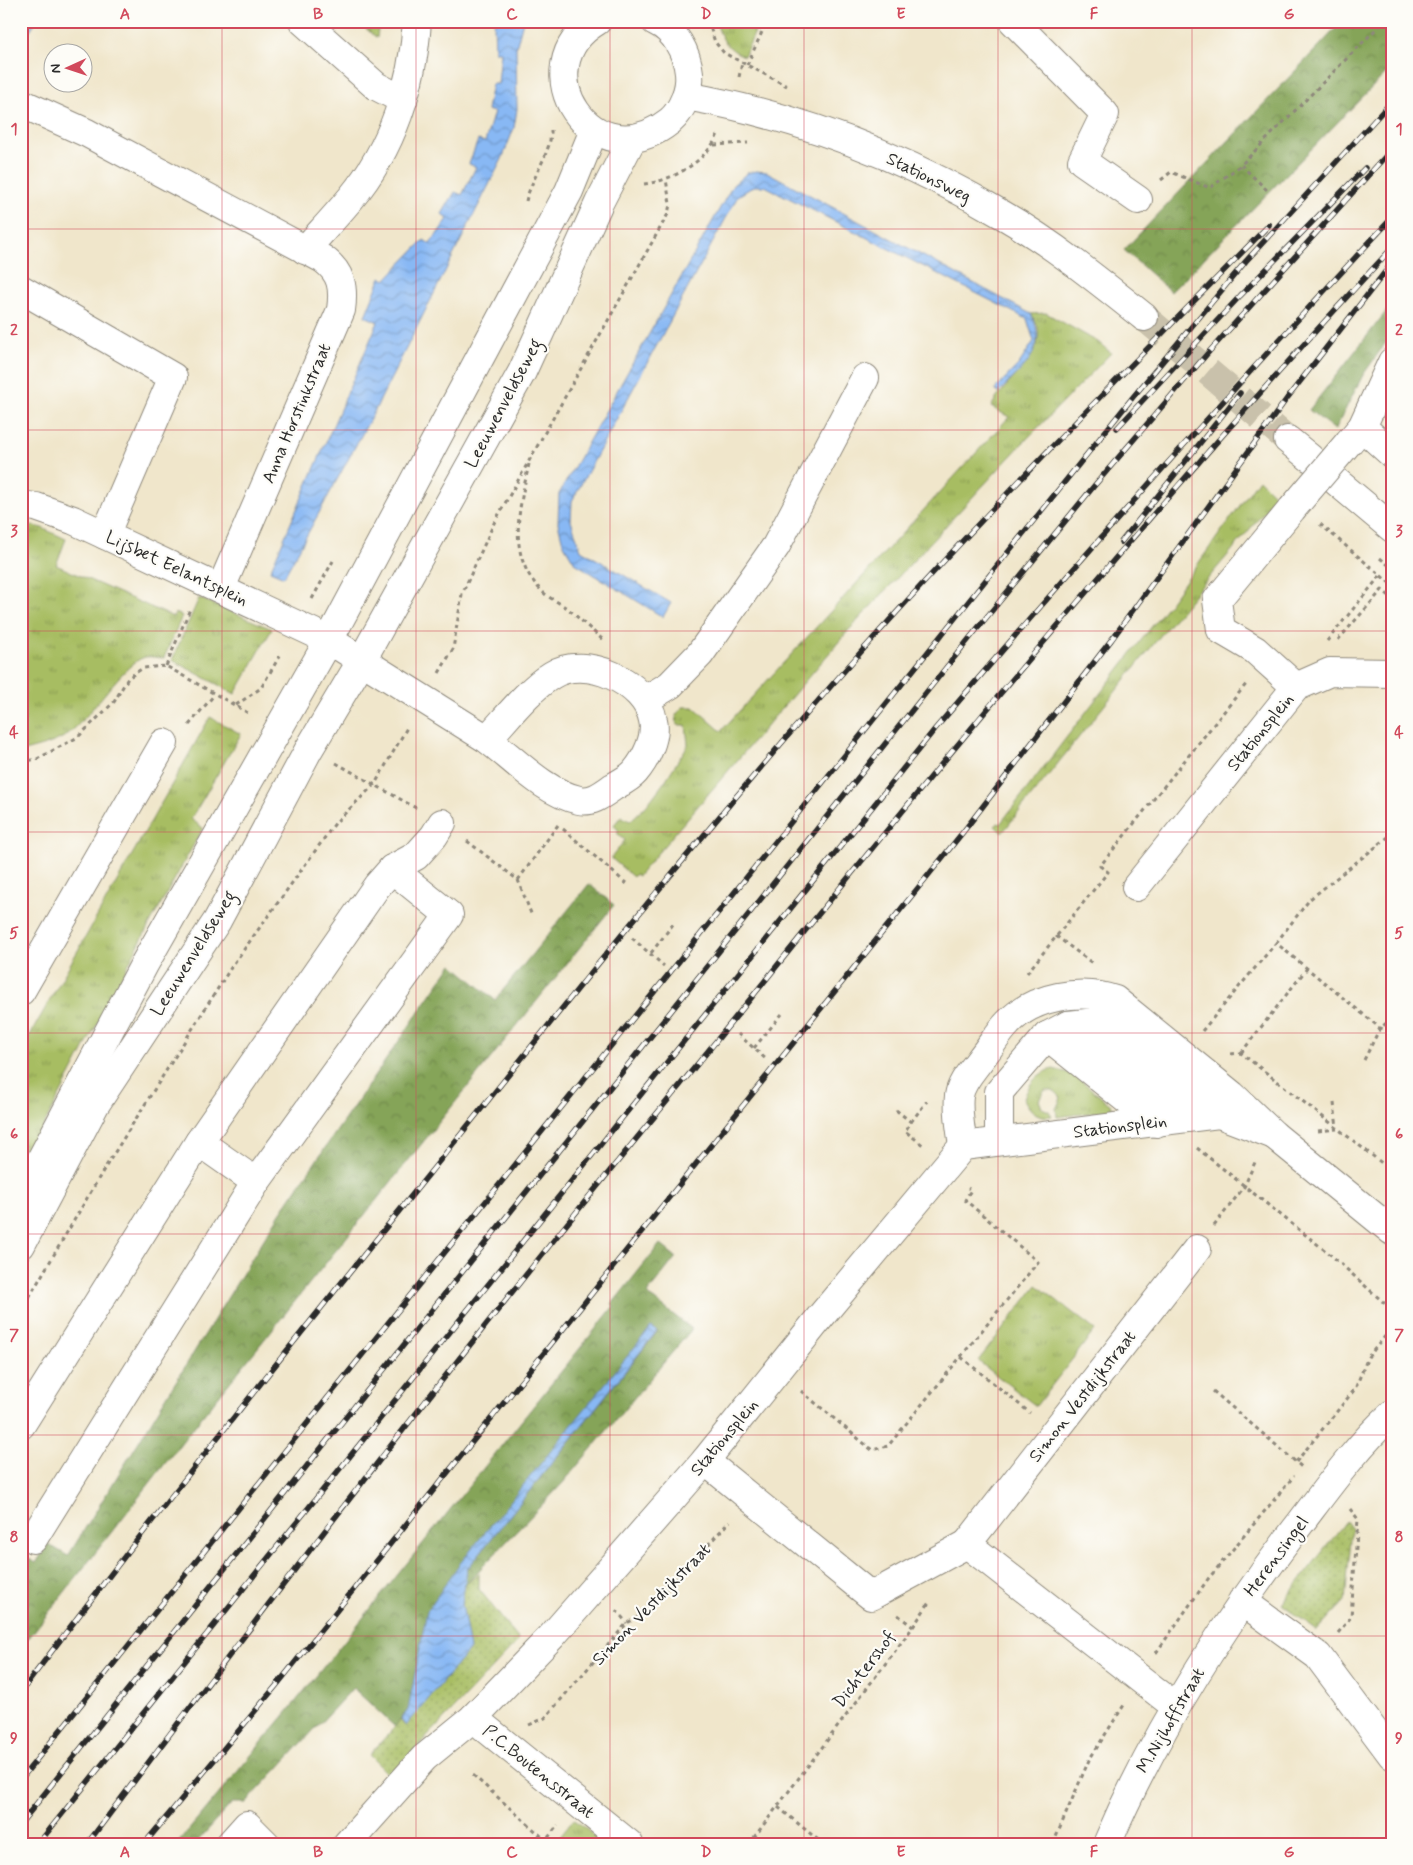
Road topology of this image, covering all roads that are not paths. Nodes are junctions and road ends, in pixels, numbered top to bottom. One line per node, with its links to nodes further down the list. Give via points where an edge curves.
1 (303, 21): 7 (street, via 376,86)
2 (417, 21): 7 (street)
3 (597, 21): 9 (street, via 571,48 564,84 579,118)
4 (1013, 21): 11 (street, via 1106,114 1082,161)
5 (657, 22): 6 (street, via 674,36 685,54 690,75)
6 (686, 96): 10 (street, via 675,117 656,132); 14 (street, Stationsweg, via 731,104 819,130 906,164 1005,216 1100,281)
7 (403, 100): 12 (street, via 394,126 366,178)
8 (21, 103): 12 (street, Anna Horstinkstraat, via 87,133)
9 (594, 130): 10 (street, via 612,138); 26 (street, Leeuwenveldseweg, via 569,191)
10 (632, 139): 27 (street, Leeuwenveldseweg, via 599,203 522,372)
11 (1138, 200)
12 (305, 250): 25 (street, Anna Horstinkstraat, via 338,272 342,290 341,310)
13 (21, 289): 24 (street, via 173,377)
14 (1144, 317)
15 (1392, 362): 17 (street, Stationsplein)
16 (865, 378): 30 (street, via 776,546 700,654 670,685)
17 (1356, 434): 19 (street); 29 (street, Stationsplein, bridge, via 1217,600 1221,630 1255,650)
18 (1288, 440): 20 (street)
19 (1392, 454)
20 (1310, 458)
21 (1338, 482): 23 (street)
22 (21, 505): 24 (street, Lijsbet Eelantsplein, via 36,507)
23 (1392, 528)
24 (105, 535): 25 (street, Lijsbet Eelantsplein)
25 (211, 584): 26 (street, Lijsbet Eelantsplein)
26 (329, 640): 27 (street); 46 (street, Leeuwenveldseweg, via 145,963)
27 (362, 660): 31 (street); 48 (street, Leeuwenveldseweg, via 309,749 217,921 95,1106)
28 (1392, 673): 29 (street, via 1330,672)
29 (1296, 687): 35 (street, Stationsplein)
30 (645, 700): 31 (street, via 616,676 597,668 571,668 552,674); 31 (street, via 653,720 653,740 634,773 597,798 580,800 549,787)
31 (487, 739)
32 (164, 743): 36 (street)
33 (442, 823): 34 (street, via 416,856)
34 (392, 869): 42 (street); 45 (street, via 448,915)
35 (1136, 887)
36 (21, 991)
37 (1057, 1030): 38 (street, via 1106,1021); 39 (street); 40 (street); 41 (street, via 998,1092)
38 (1218, 1114): 39 (street, Stationsplein); 43 (street, Stationsplein)
39 (1186, 1118): 40 (street, Stationsplein)
40 (1156, 1122): 41 (street, Stationsplein)
41 (999, 1140): 44 (street, Stationsplein)
42 (199, 1142): 45 (street); 51 (street)
43 (1266, 1145): 44 (street, Stationsplein, via 1232,1095 1115,1000 1076,995 1045,1000 1008,1023 963,1084 959,1096); 47 (street, Stationsplein)
44 (963, 1146): 52 (street, Stationsplein, via 955,1176 822,1315)
45 (256, 1182): 53 (street, via 33,1539)
46 (21, 1197)
47 (1392, 1231)
48 (21, 1245)
49 (1197, 1249): 54 (street, Simon Vestdijkstraat)
50 (1392, 1414): 55 (street, Herensingel, via 1327,1488)
51 (21, 1425)
52 (705, 1461): 54 (street, Simon Vestdijkstraat, via 871,1596); 57 (street, Stationsplein, via 552,1636)
53 (21, 1532)
54 (966, 1544): 56 (street)
55 (1242, 1601): 56 (street, M.Nijhoffstraat); 58 (street, Herensingel, via 1318,1656)
56 (1175, 1706): 63 (street, M.Nijhoffstraat, via 1135,1781)
57 (473, 1718): 61 (street, Stationsplein, via 424,1758); 62 (street, P.C.Boutensstraat)
58 (1392, 1754)
59 (230, 1844): 60 (street, via 247,1825)
60 (266, 1844)
61 (347, 1844)
62 (629, 1844)
63 (1107, 1844)

